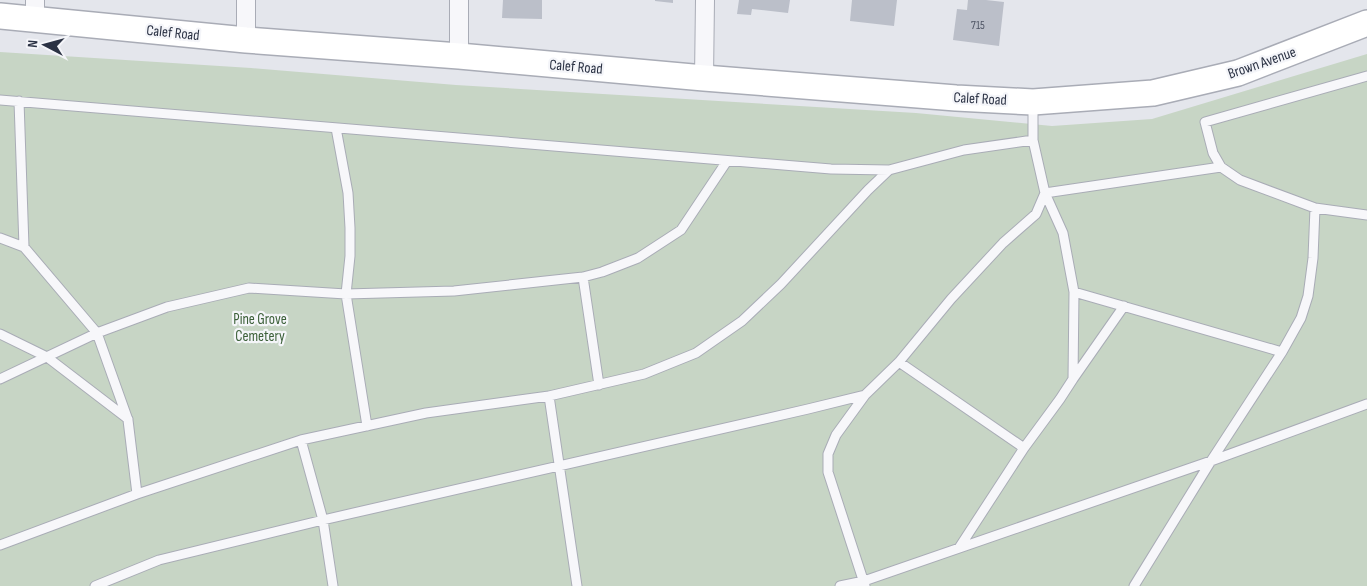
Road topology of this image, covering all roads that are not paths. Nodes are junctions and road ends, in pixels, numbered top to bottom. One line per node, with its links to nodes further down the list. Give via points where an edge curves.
1 (246, 0): 7 (street)
2 (458, 0): 8 (street)
3 (705, 0): 10 (street)
4 (35, 10): 5 (main road, Calef Road); 7 (main road, Calef Road)
5 (0, 16)
6 (1367, 23): 11 (main road, Brown Avenue, via 1238,73)
7 (246, 40): 8 (main road, Calef Road)
8 (458, 56): 10 (main road, Calef Road)
9 (1367, 76): 18 (lane, via 1205,122)
10 (704, 78): 14 (main road, Calef Road)
11 (1153, 93): 14 (main road, Calef Road)
12 (0, 100): 13 (lane)
13 (19, 102): 15 (lane); 24 (lane)
14 (1033, 102): 16 (lane)
15 (336, 128): 17 (lane); 27 (lane, via 350,219)
16 (1033, 140): 19 (lane, via 964,150); 20 (lane)
17 (727, 161): 19 (lane); 25 (lane, via 681,230 638,258)
18 (1221, 167): 20 (lane); 21 (lane, via 1240,180)
19 (889, 170): 36 (lane, via 742,321 696,353 644,374)
20 (1046, 194): 26 (lane, via 1063,233); 33 (lane, via 1036,214 1003,243 951,299)
21 (1315, 208): 22 (lane); 31 (lane, via 1308,296 1301,318)
22 (1367, 215)
23 (0, 238): 24 (lane)
24 (24, 247): 29 (lane)
25 (584, 277): 27 (lane, via 454,291); 36 (lane)
26 (1074, 292): 28 (lane); 35 (lane)
27 (346, 294): 29 (lane, via 249,288 168,307); 41 (lane)
28 (1124, 306): 31 (lane); 35 (lane)
29 (97, 333): 32 (lane); 40 (lane)
30 (0, 334): 32 (lane)
31 (1282, 352): 44 (lane)
32 (47, 357): 34 (lane); 40 (lane)
33 (899, 362): 37 (lane); 43 (lane)
34 (0, 379)
35 (1073, 379): 43 (lane)
36 (600, 384): 38 (lane)
37 (865, 395): 45 (lane); 50 (lane, via 836,435 828,454 828,472)
38 (549, 396): 41 (lane, via 426,413); 45 (lane)
39 (1367, 404): 44 (lane)
40 (128, 420): 46 (lane)
41 (366, 426): 42 (lane)
42 (301, 440): 46 (lane); 47 (lane)
43 (1024, 448): 49 (lane)
44 (1211, 461): 49 (lane); 55 (lane)
45 (559, 465): 47 (lane); 53 (lane)
46 (137, 494): 48 (lane)
47 (323, 520): 51 (lane, via 159,560); 52 (lane)
48 (0, 545)
49 (959, 548): 50 (lane)
50 (864, 583): 54 (lane)
51 (95, 586)
52 (333, 586)
53 (577, 586)
54 (840, 586)
55 (1134, 586)

